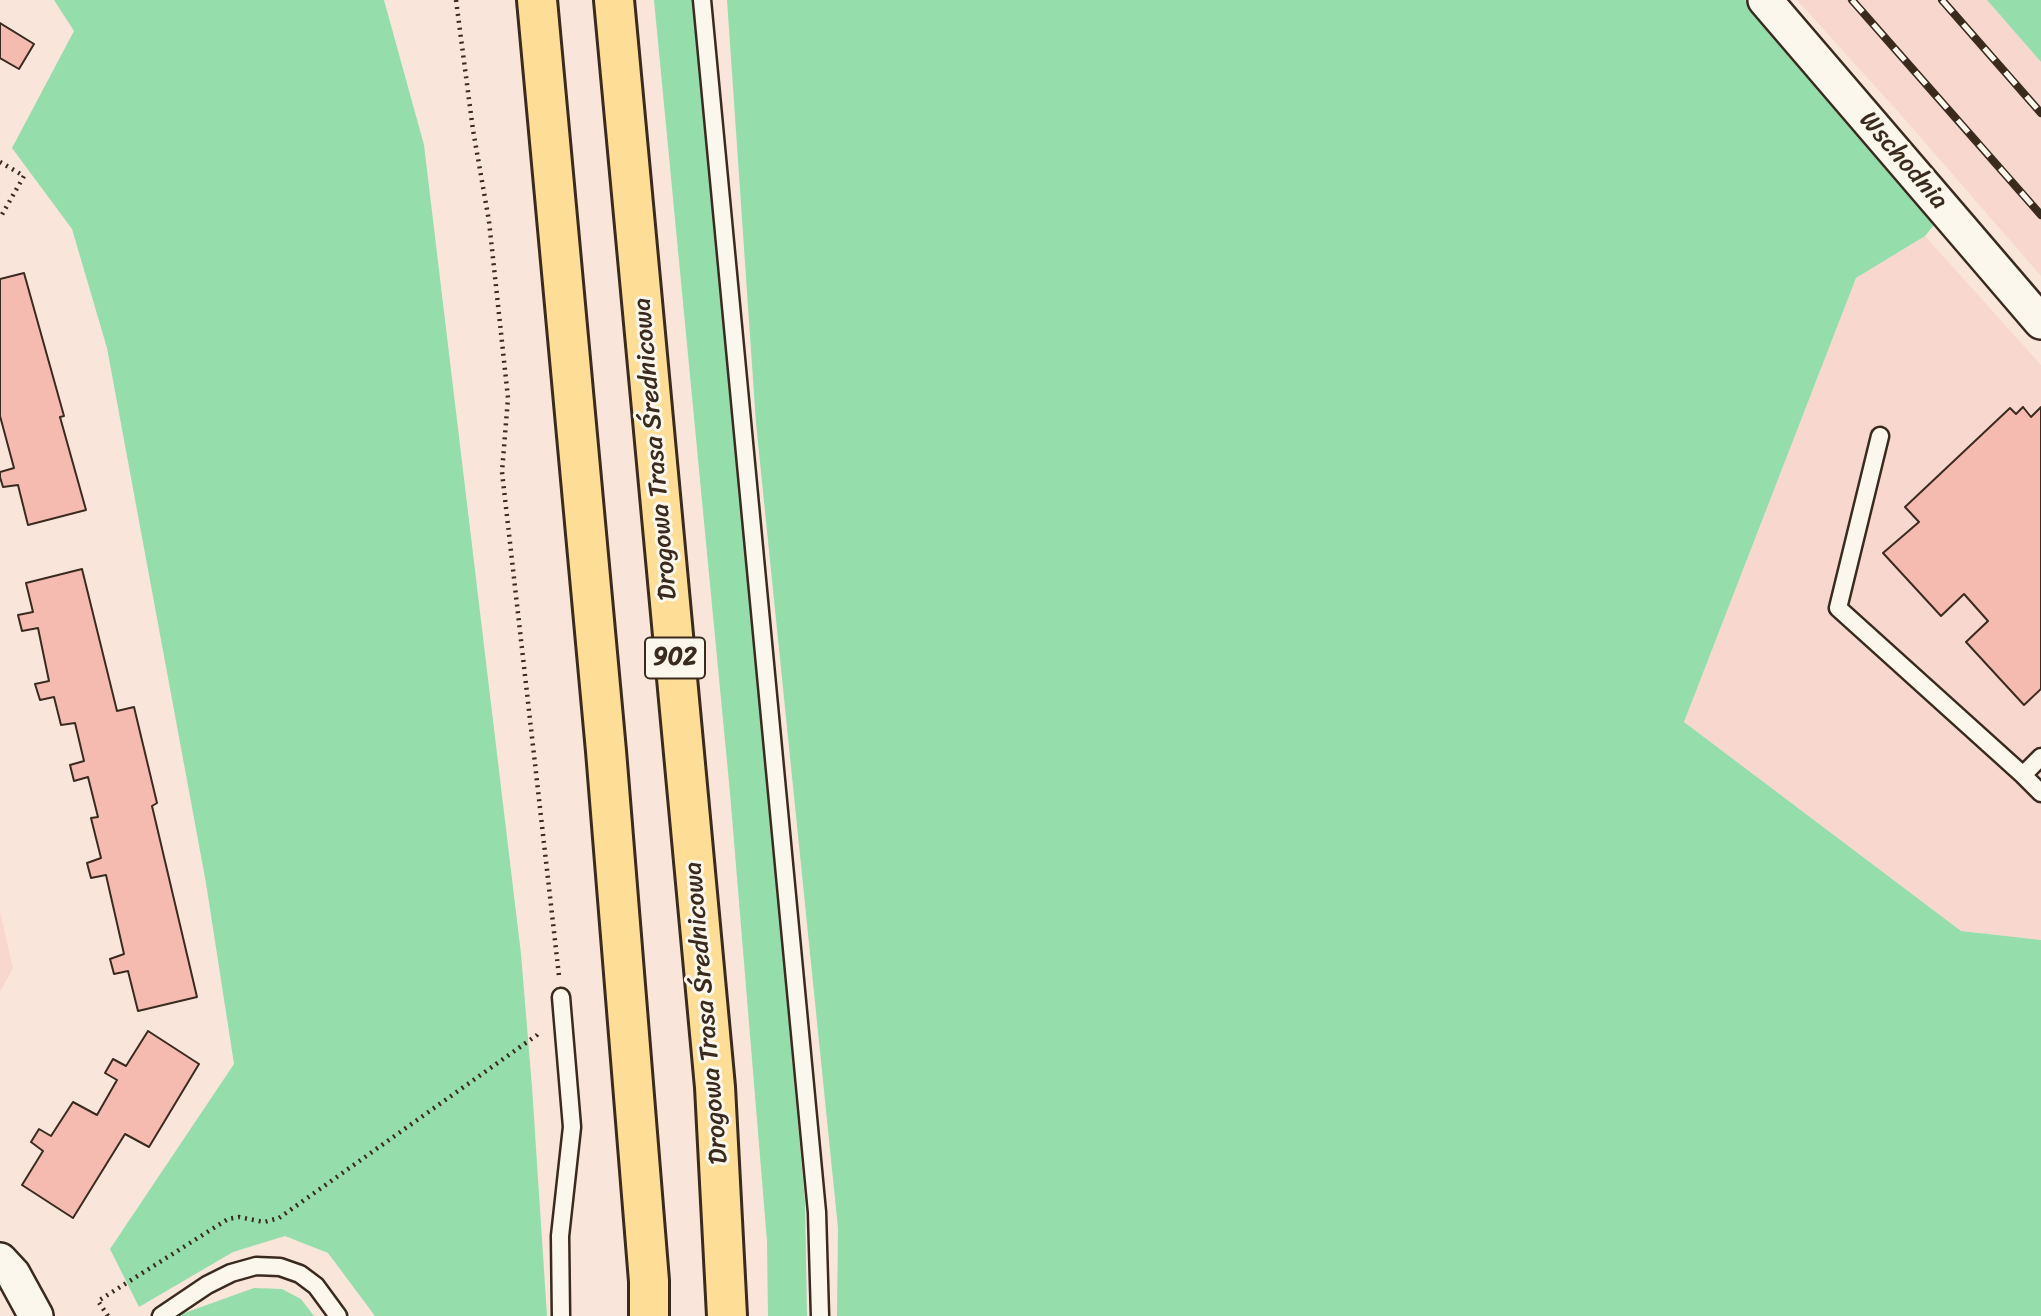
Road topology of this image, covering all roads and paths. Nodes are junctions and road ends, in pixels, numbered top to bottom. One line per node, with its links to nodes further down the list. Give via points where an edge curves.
1 (456, 0): 13 (path, via 504,357 508,398 502,472)
2 (537, 0): 20 (main road, via 606,751)
3 (614, 0): 21 (main road, Drogowa Trasa Średnicowa / 902, via 715,1087)
4 (702, 0): 22 (lane, via 817,1212)
5 (1765, 0): 8 (street, Wschodnia)
6 (0, 162): 7 (path, via 24,176)
7 (0, 218)
8 (2041, 322)
9 (1880, 436): 11 (lane, via 1838,608)
10 (2041, 757): 11 (lane)
11 (2022, 775): 12 (lane)
12 (2041, 793)
13 (561, 997): 16 (path, via 537,1035 279,1218 264,1222 228,1219 98,1301); 19 (lane, via 572,1127 560,1236)
14 (0, 1260): 15 (street)
15 (36, 1316)
16 (108, 1316)
17 (161, 1316): 18 (lane, via 207,1285 256,1266 280,1267 300,1275 316,1286)
18 (338, 1316)
19 (561, 1316)
20 (649, 1316)
21 (727, 1316)
22 (820, 1316)

